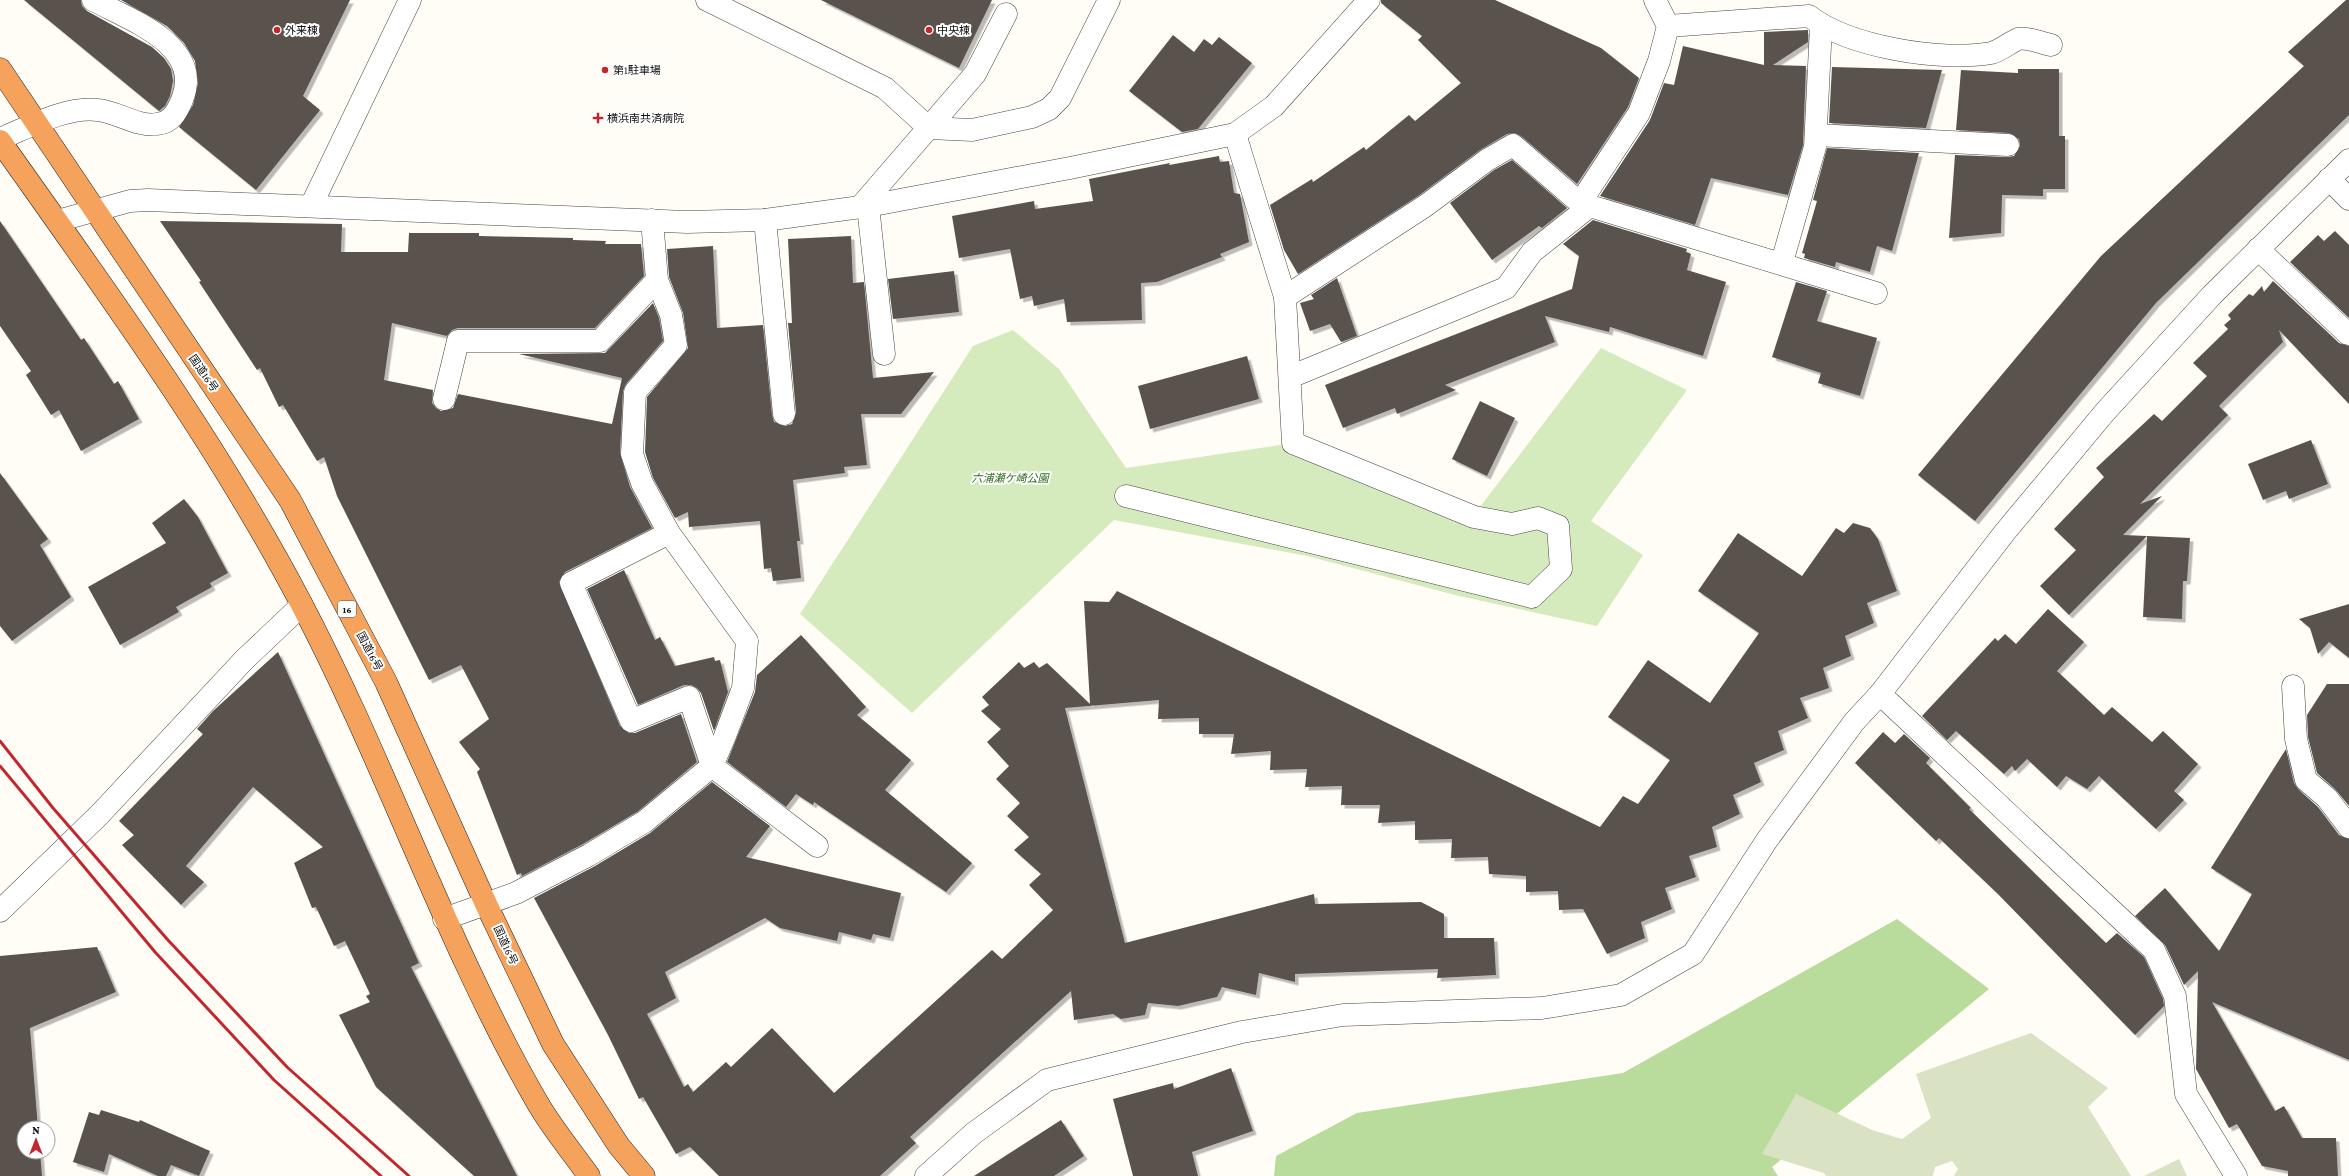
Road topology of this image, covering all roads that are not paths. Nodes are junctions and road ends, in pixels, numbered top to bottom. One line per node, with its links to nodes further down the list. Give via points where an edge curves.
1 (93, 0): 12 (street, via 163,38 177,53 184,71 184,93 177,113 168,121 158,124 142,123 99,110 81,110)
2 (410, 0): 22 (street)
3 (707, 0): 13 (street, via 885,88)
4 (1110, 0): 13 (street, via 1060,98 1049,110 1032,118 972,130)
5 (1369, 0): 14 (street, via 1274,106)
6 (1655, 0): 8 (street)
7 (1006, 14): 13 (street, via 975,74)
8 (1668, 26): 9 (street, via 1809,16); 21 (street, via 1659,61 1639,113)
9 (1821, 26): 10 (street, via 1862,42 1944,57 1992,53 2020,38); 15 (street)
10 (2051, 45)
11 (0, 69): 12 (highway, 国道16号 / 16)
12 (36, 124): 16 (street); 24 (highway, 国道16号 / 16)
13 (929, 128): 23 (street)
14 (1235, 134): 23 (street); 32 (street)
15 (1816, 135): 17 (street); 29 (street, via 1815,147)
16 (0, 140): 27 (highway)
17 (2008, 145)
18 (2349, 160): 19 (street)
19 (2329, 179): 20 (street); 28 (street)
20 (2349, 199)
21 (1585, 204): 29 (street); 32 (street, via 1514,145 1487,160 1425,206); 35 (street, via 1532,252 1506,288)
22 (311, 206): 24 (street, via 148,200); 25 (street)
23 (864, 206): 26 (street); 34 (street)
24 (94, 209): 27 (street); 46 (highway, 国道16号 / 16, via 290,500 386,682)
25 (652, 220): 26 (street); 30 (street)
26 (765, 220): 37 (street)
27 (57, 221): 40 (highway, via 195,425 257,523)
28 (2258, 249): 33 (street); 42 (street, via 2212,294 2105,412 2005,532)
29 (1782, 262): 31 (street)
30 (657, 280): 36 (street, via 600,341 458,341); 39 (street, via 671,316 676,345 635,392 632,454 642,483)
31 (1876, 293)
32 (1285, 297): 35 (street)
33 (2348, 334)
34 (884, 354)
35 (1290, 376): 38 (street, via 1293,443 1474,517 1512,524 1538,518 1558,526 1561,569 1532,597)
36 (444, 399)
37 (784, 414)
38 (1126, 496)
39 (669, 533): 43 (street, via 747,641 743,688); 43 (street, via 571,582 631,721 689,697)
40 (302, 605): 47 (street, via 282,627 244,660 100,814); 48 (highway, via 376,760)
41 (2293, 686): 44 (street, via 2296,739 2306,780 2327,798)
42 (1880, 694): 51 (street, via 1854,722 1767,840 1693,954 1621,995 1542,1008 1343,1015 1242,1032 1047,1080 974,1133); 52 (street, via 2154,950 2175,996 2186,1094)
43 (712, 766): 45 (street); 46 (street, via 644,822 536,882)
44 (2349, 827)
45 (817, 846)
46 (486, 904): 48 (street); 50 (highway, 国道16号 / 16, via 553,1044 619,1146)
47 (0, 911)
48 (444, 919): 49 (highway, via 538,1104)
49 (589, 1176)
50 (644, 1176)
51 (926, 1176)
52 (2236, 1176)

